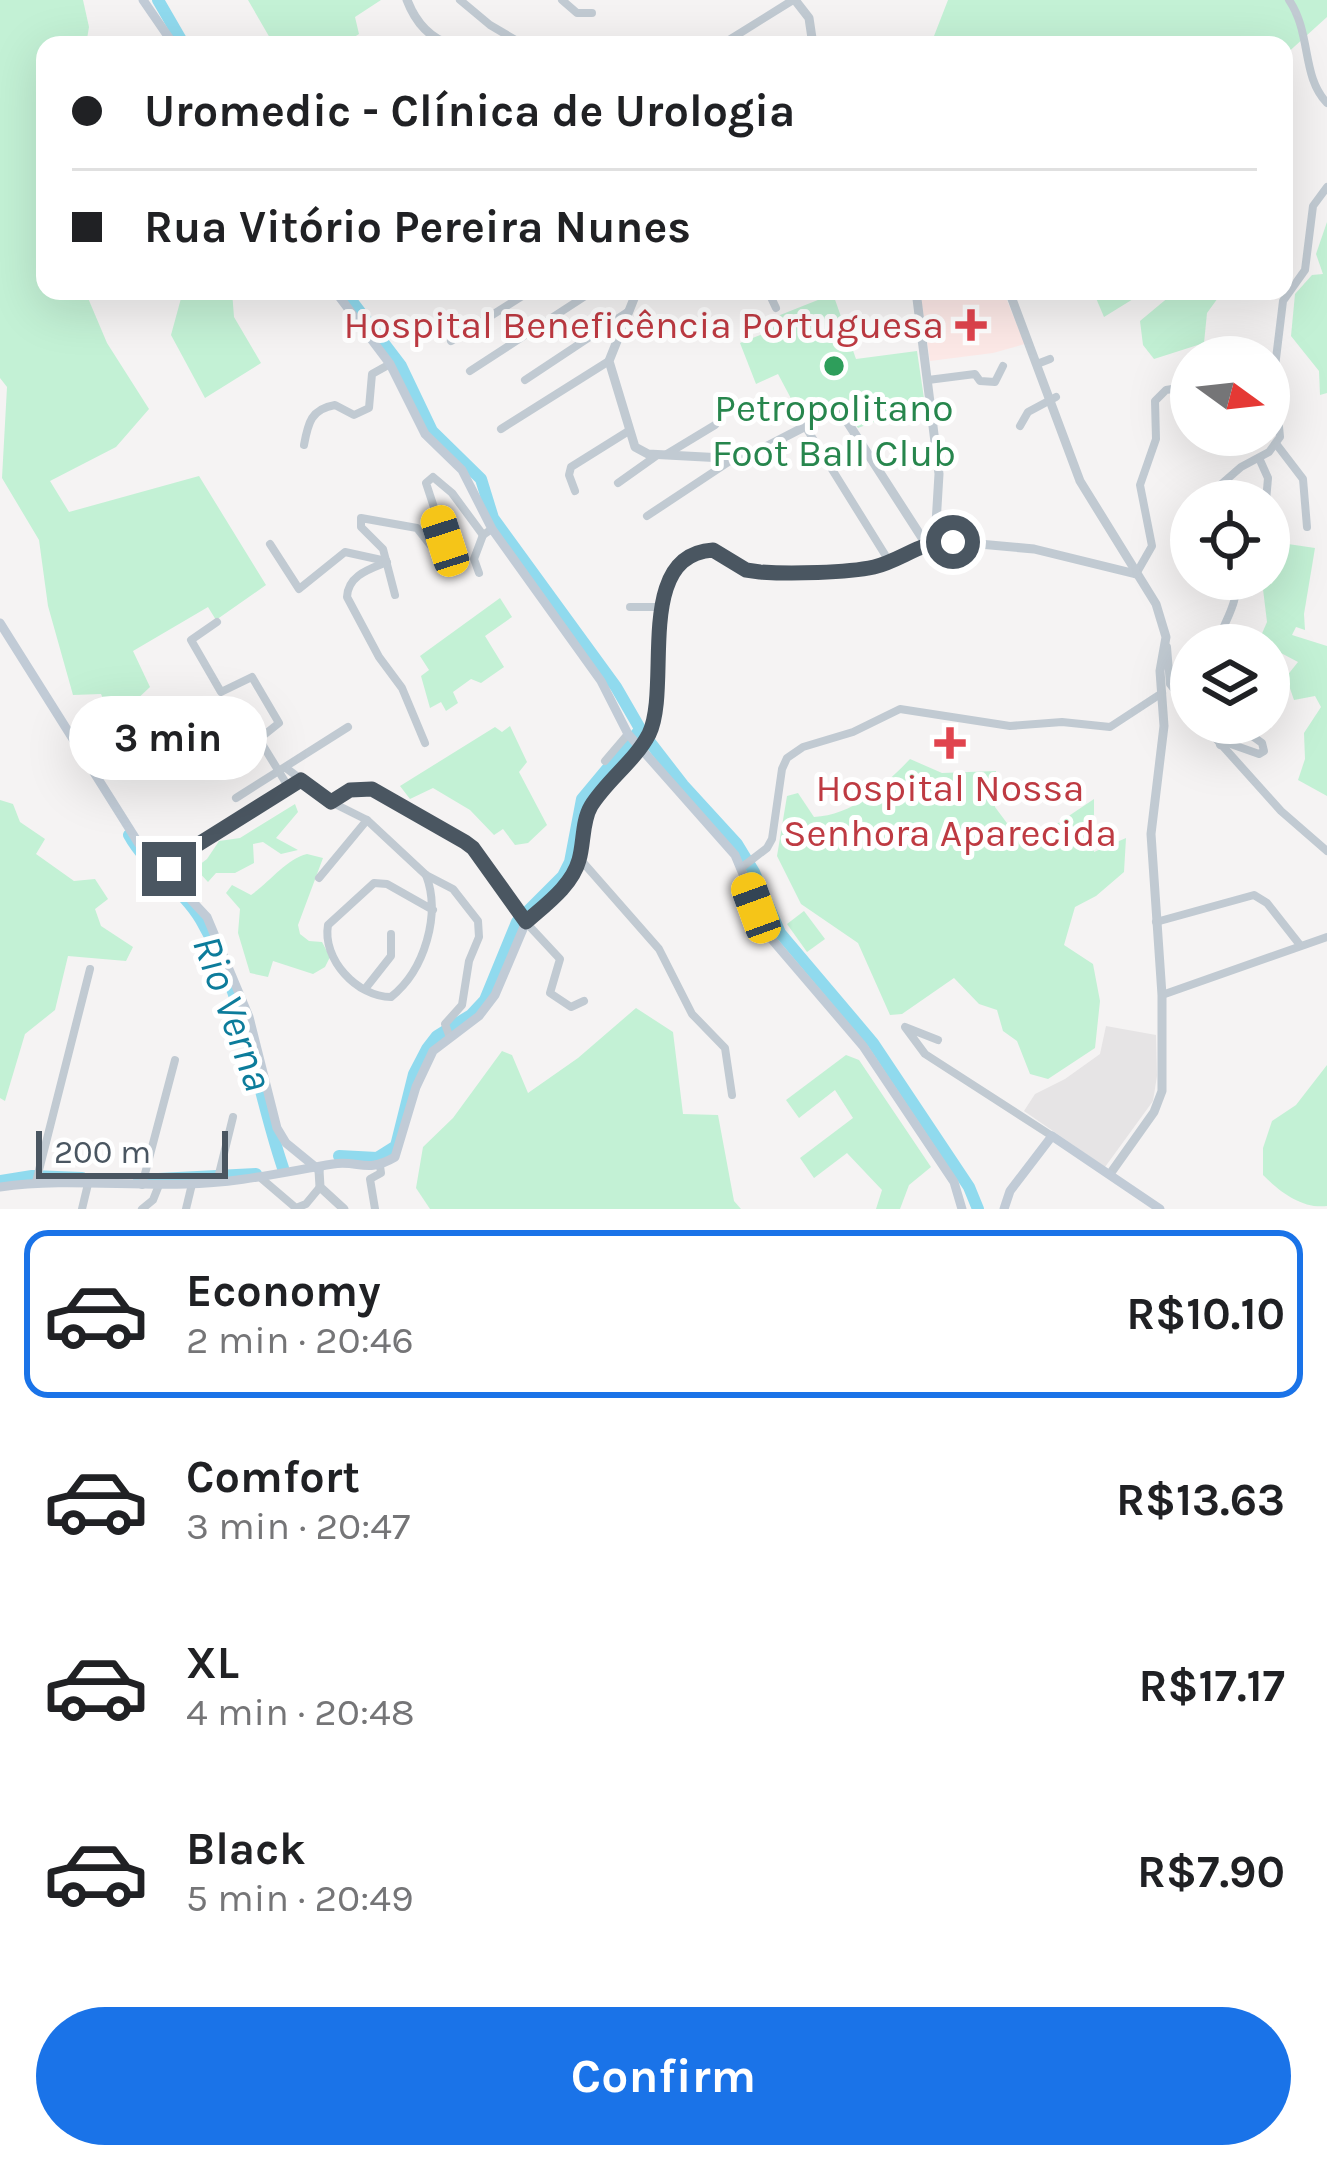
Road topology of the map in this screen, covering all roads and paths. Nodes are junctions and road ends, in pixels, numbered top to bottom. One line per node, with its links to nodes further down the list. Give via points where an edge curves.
1 (143, 0): 8 (main road)
2 (407, 0): 9 (street)
3 (460, 0): 10 (street)
4 (562, 0): 7 (street)
5 (794, 0): 11 (street); 12 (street)
6 (1289, 0): 13 (street)
7 (592, 13)
8 (168, 36)
9 (434, 36)
10 (508, 36)
11 (736, 36)
12 (811, 36)
13 (1327, 104)
14 (1327, 187): 15 (street, via 1313,206 1305,270)
15 (1293, 287)
16 (342, 300): 30 (main road)
17 (516, 300): 27 (street)
18 (579, 300): 33 (street)
19 (633, 300): 25 (street)
20 (772, 300): 24 (street)
21 (917, 300): 35 (street)
22 (1012, 300): 31 (street)
23 (1284, 300): 26 (street)
24 (776, 308)
25 (629, 311): 29 (street); 34 (street)
26 (1278, 336)
27 (451, 341)
28 (1050, 359): 31 (street)
29 (609, 361): 41 (street); 42 (street)
30 (390, 364): 43 (street, via 372,374 366,411 318,410); 55 (main road, via 425,434 462,470)
31 (1037, 364): 37 (street)
32 (1003, 366): 35 (street, via 995,382 975,374)
33 (470, 371)
34 (525, 380)
35 (928, 380): 56 (street, via 939,475)
36 (1170, 389): 61 (street, via 1155,401 1156,439 1140,484 1152,546)
37 (1053, 399): 40 (street); 61 (street, via 1080,482)
38 (715, 425): 44 (street)
39 (805, 426): 48 (street); 56 (street, via 843,412); 58 (street)
40 (1020, 426)
41 (501, 429)
42 (627, 432): 44 (street, via 638,450); 52 (street, via 571,467)
43 (304, 445)
44 (662, 455): 48 (street); 51 (street)
45 (1262, 456): 47 (street)
46 (1286, 456): 54 (street, via 1304,478)
47 (1259, 458): 49 (street); 50 (street)
48 (730, 461): 53 (street)
49 (1226, 480)
50 (1268, 480)
51 (617, 482)
52 (575, 491)
53 (647, 516)
54 (1307, 527)
55 (488, 532): 59 (street, via 431,477 444,553 417,528 361,518); 60 (street, via 473,559); 71 (main road, via 601,681)
56 (930, 542): 58 (street); 61 (street, via 1055,553)
57 (270, 544): 59 (street, via 299,589 345,552)
58 (890, 561): 64 (street, via 760,572 704,550 674,573)
59 (387, 562): 62 (street); 72 (street, via 357,576 347,597)
60 (478, 573)
61 (1136, 574): 67 (street)
62 (395, 595)
63 (630, 607): 64 (street)
64 (661, 608): 77 (street, via 656,696)
65 (217, 622): 79 (street, via 191,640 221,692 252,676 278,721 260,739)
66 (0, 623): 90 (main road, via 140,844)
67 (1166, 637): 68 (street); 69 (street)
68 (1170, 684)
69 (1162, 693): 87 (street, via 1110,728 1010,726 900,710 803,747 787,758 772,839); 93 (street, via 1151,834)
70 (348, 727): 79 (street)
71 (628, 734): 77 (main road); 78 (street)
72 (425, 743)
73 (1222, 744): 76 (street)
74 (1231, 744): 75 (street, via 1259,754)
75 (1262, 744)
76 (1220, 746): 85 (street)
77 (639, 748): 86 (main road, via 590,807); 87 (main road)
78 (605, 761)
79 (282, 770): 80 (street); 81 (street); 82 (street)
80 (301, 780): 81 (street); 83 (street)
81 (289, 788): 90 (street, via 173,860)
82 (236, 799)
83 (331, 802): 84 (street); 92 (street, via 372,789 465,842)
84 (367, 820): 88 (street); 89 (street)
85 (1327, 851)
86 (580, 859): 92 (main road, via 562,888); 106 (street, via 659,949 692,1014 725,1048)
87 (741, 868): 103 (main road, via 770,935)
88 (426, 874): 91 (street); 101 (street, via 459,894 480,930)
89 (319, 878)
90 (176, 883): 110 (main road, via 207,917 249,1017 281,1137)
91 (433, 910): 98 (street, via 416,968 399,990 382,998); 98 (street, via 380,881 334,917 328,947)
92 (522, 918): 100 (street, via 560,959 550,993 571,1007); 101 (main road, via 495,995 479,1016)
93 (1156, 922): 96 (street, via 1254,895); 99 (street)
94 (391, 934): 98 (street, via 391,956)
95 (1327, 937): 96 (street)
96 (1300, 945): 99 (street)
97 (90, 969): 114 (street)
98 (364, 990)
99 (1162, 995): 111 (street, via 1162,1091)
100 (584, 1000)
101 (447, 1031): 109 (main road, via 424,1065 400,1149)
102 (938, 1040): 108 (street, via 905,1027 925,1054)
103 (863, 1046): 105 (street); 126 (main road, via 953,1182)
104 (175, 1060): 117 (street)
105 (866, 1066)
106 (732, 1095)
107 (233, 1117): 112 (street)
108 (1052, 1136): 111 (main road); 127 (main road)
109 (380, 1166): 110 (main road); 125 (street, via 370,1179)
110 (319, 1170): 113 (main road); 120 (street)
111 (1110, 1174): 128 (main road)
112 (219, 1177): 113 (main road); 116 (main road)
113 (262, 1179): 120 (street, via 296,1208)
114 (36, 1182): 115 (main road); 119 (main road)
115 (88, 1184): 117 (main road); 121 (street)
116 (192, 1184): 118 (main road); 123 (street)
117 (142, 1185): 118 (main road)
118 (159, 1185): 122 (street)
119 (0, 1187)
120 (320, 1187): 124 (street)
121 (82, 1209)
122 (142, 1209)
123 (186, 1209)
124 (344, 1209)
125 (375, 1209)
126 (962, 1209)
127 (1004, 1209)
128 (1160, 1209)

